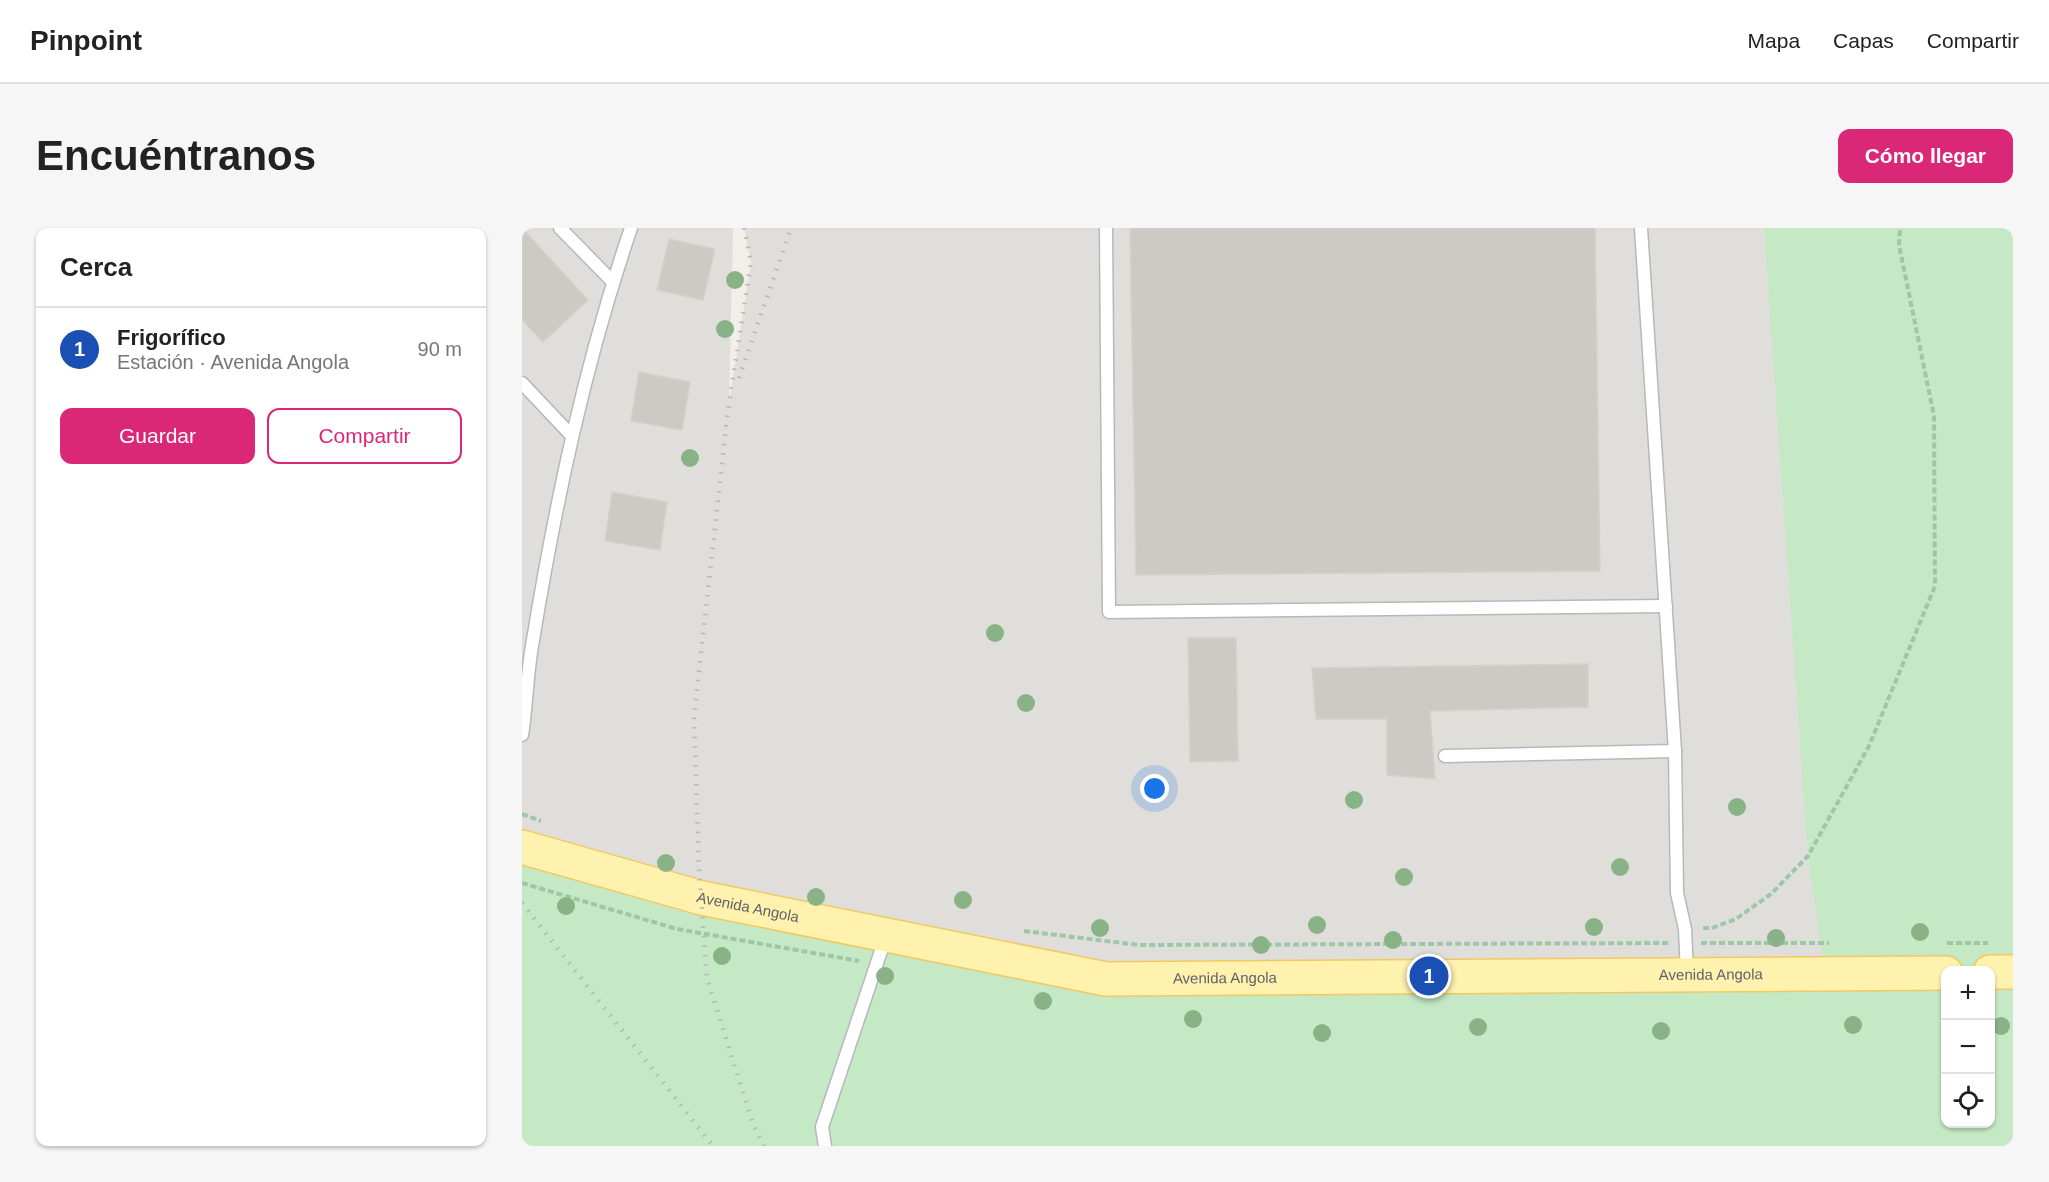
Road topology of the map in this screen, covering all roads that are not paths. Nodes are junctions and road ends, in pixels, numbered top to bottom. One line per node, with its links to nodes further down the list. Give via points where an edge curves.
1 (560, 228): 5 (lane)
2 (631, 228): 5 (lane)
3 (1106, 228): 8 (lane, via 1109,612)
4 (1641, 228): 8 (lane)
5 (613, 282): 7 (lane)
6 (522, 383): 7 (lane)
7 (571, 435): 10 (lane)
8 (1666, 606): 12 (lane)
9 (522, 632): 10 (lane)
10 (532, 643): 11 (lane)
11 (522, 735)
12 (1675, 751): 13 (lane); 18 (lane, via 1677,893 1685,929)
13 (1445, 756)
14 (522, 847): 15 (main road, Avenida Angola, via 702,898)
15 (886, 935): 18 (main road, Avenida Angola, via 1106,980); 20 (lane, via 822,1127)
16 (1995, 957): 19 (main road)
17 (1943, 958): 18 (main road, Avenida Angola)
18 (1686, 959)
19 (2013, 972)
20 (825, 1146)

